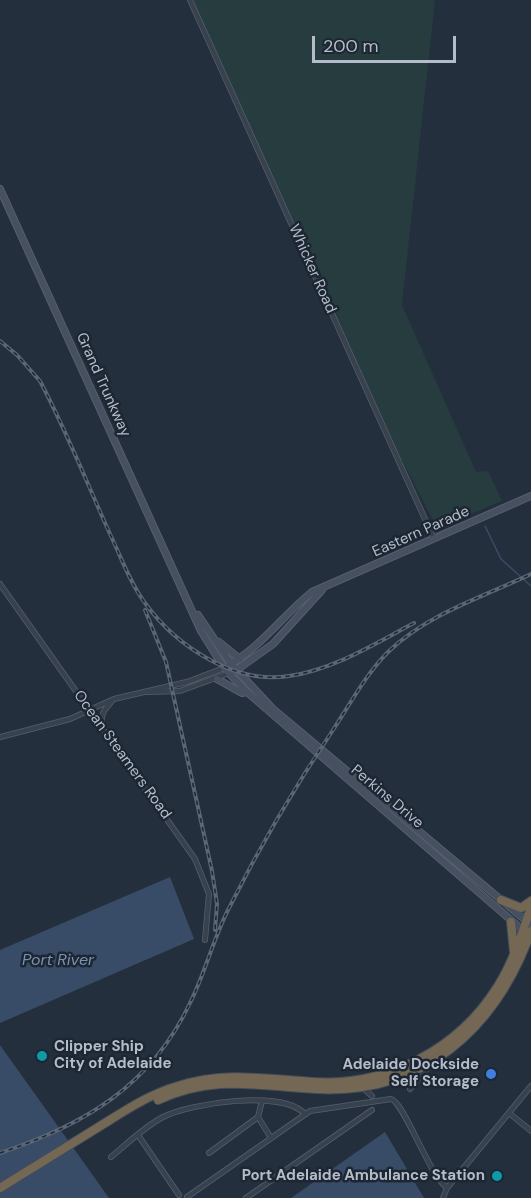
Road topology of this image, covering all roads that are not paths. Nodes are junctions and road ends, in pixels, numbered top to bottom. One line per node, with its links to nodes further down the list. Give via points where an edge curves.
1 (190, 0): 4 (street, Whicker Road)
2 (0, 189): 7 (street, Grand Trunkway)
3 (531, 496): 4 (street, Eastern Parade)
4 (434, 539): 6 (street, Eastern Parade)
5 (0, 584): 16 (street, Ocean Steamers Road)
6 (322, 590): 9 (street, Eastern Parade, via 302,600 267,638); 11 (street, Eastern Parade, via 273,644)
7 (184, 592): 8 (street, Grand Trunkway); 11 (street, Grand Trunkway, via 201,631)
8 (206, 628): 9 (street); 10 (street, Grand Trunkway)
9 (240, 659): 10 (street, Eastern Parade)
10 (231, 664): 11 (street, Perkins Drive)
11 (230, 670): 12 (street, Eastern Parade); 13 (street, Eastern Parade); 14 (street, Perkins Drive); 19 (street, Perkins Drive)
12 (217, 679): 13 (street, Eastern Parade, via 180,691); 14 (street)
13 (137, 692): 15 (street, Eastern Parade)
14 (247, 692): 22 (street, Perkins Drive)
15 (114, 699): 16 (street, Eastern Parade); 17 (street, via 100,718)
16 (90, 709): 17 (street, Ocean Steamers Road); 18 (street, Eastern Parade, via 70,719)
17 (103, 728): 25 (street, Ocean Steamers Road, via 195,859 209,894)
18 (0, 737)
19 (501, 900): 20 (highway, via 521,908); 23 (street, Perkins Drive)
20 (531, 901)
21 (531, 906): 23 (highway)
22 (512, 922): 24 (street, Perkins Drive); 26 (highway)
23 (529, 923): 24 (highway)
24 (529, 934): 26 (highway)
25 (205, 940)
26 (523, 952): 27 (highway, via 492,1008 454,1046); 38 (highway, via 470,1022 447,1043 414,1063 388,1073 341,1082 237,1076 206,1079 160,1093)
27 (433, 1060): 29 (highway, via 393,1079); 30 (street)
28 (531, 1086): 35 (street)
29 (361, 1087): 31 (street); 38 (highway, via 316,1089 234,1082 207,1085 162,1098)
30 (410, 1089)
31 (372, 1096)
32 (262, 1101): 36 (street, via 296,1105); 37 (street); 41 (street, via 234,1100 190,1107 163,1117)
33 (355, 1105): 36 (street); 39 (street); 46 (street, via 397,1101 437,1179)
34 (372, 1110): 39 (street)
35 (509, 1113): 40 (street); 46 (street)
36 (305, 1114): 42 (street)
37 (258, 1117): 42 (street); 43 (street)
38 (120, 1118): 45 (highway); 47 (highway)
39 (359, 1119): 50 (street)
40 (531, 1131)
41 (138, 1135): 44 (street); 48 (street)
42 (271, 1138): 49 (street)
43 (209, 1153)
44 (111, 1157)
45 (0, 1188)
46 (447, 1188): 51 (street)
47 (0, 1194)
48 (178, 1197): 49 (street)
49 (187, 1197)
50 (246, 1198)
51 (443, 1198)

